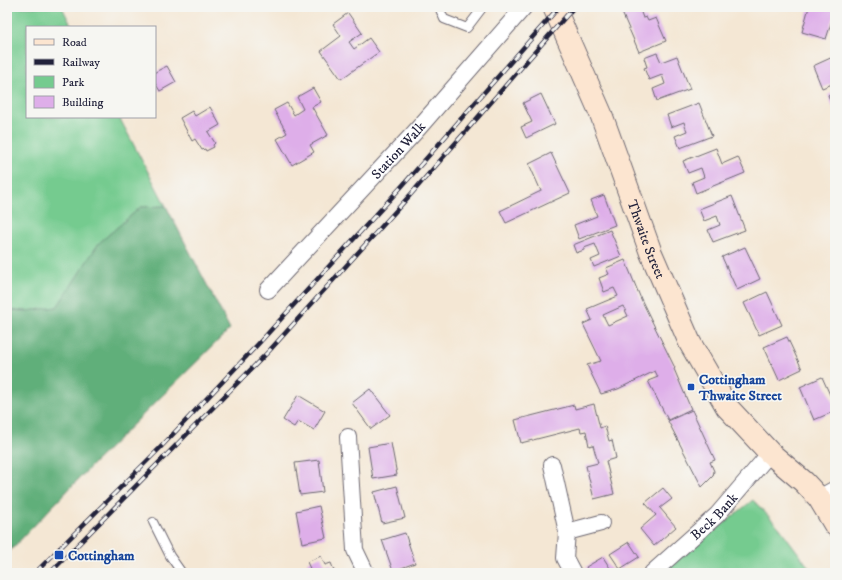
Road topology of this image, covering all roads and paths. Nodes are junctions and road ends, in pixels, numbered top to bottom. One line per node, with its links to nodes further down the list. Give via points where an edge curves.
1 (439, 7): 2 (lane, via 444,19 467,28)
2 (483, 7)
3 (524, 7): 5 (street, Station Walk, via 416,132)
4 (554, 7): 7 (main road, Thwaite Street, via 601,114 651,253 690,343 727,407)
5 (268, 290)
6 (348, 437): 15 (street, via 355,550)
7 (770, 453): 9 (main road, Thwaite Street, via 804,482); 17 (street, Beck Bank, via 717,515)
8 (552, 465): 13 (street)
9 (827, 493): 12 (main road, Thwaite Street)
10 (153, 522): 14 (lane, via 170,556)
11 (601, 523): 13 (street)
12 (835, 525)
13 (567, 532): 16 (street, via 565,558)
14 (182, 573)
15 (366, 573)
16 (573, 573)
17 (652, 573)

